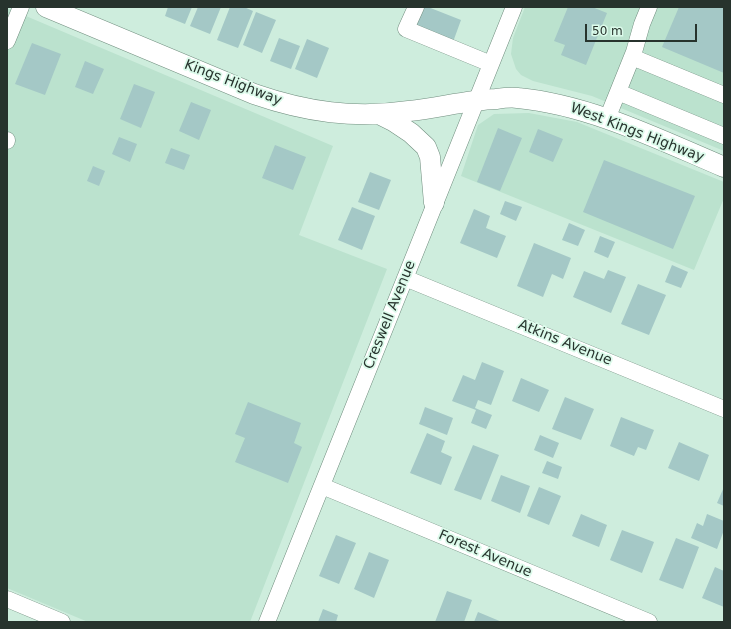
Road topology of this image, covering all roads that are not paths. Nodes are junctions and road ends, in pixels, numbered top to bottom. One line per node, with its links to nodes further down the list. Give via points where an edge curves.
1 (21, 7): 6 (street)
2 (46, 7): 12 (main road, Kings Highway, via 254,94 312,110)
3 (416, 7): 8 (street, via 406,29)
4 (514, 7): 8 (street, Creswell Avenue)
5 (649, 7): 7 (street)
6 (7, 41)
7 (632, 57): 9 (street); 10 (street)
8 (491, 64): 11 (street, Creswell Avenue)
9 (618, 92): 13 (street); 14 (street)
10 (724, 95)
11 (476, 100): 12 (main road, Kings Highway); 13 (main road, West Kings Highway, via 516,98 554,103); 16 (street, Creswell Avenue)
12 (378, 114): 16 (main road, via 411,133 426,147 430,157)
13 (607, 119): 15 (main road, West Kings Highway)
14 (724, 136)
15 (724, 167)
16 (434, 203): 17 (street, Creswell Avenue)
17 (405, 278): 18 (street, Atkins Avenue); 19 (street, Creswell Avenue)
18 (724, 409)
19 (322, 486): 22 (street, Creswell Avenue); 23 (street, Forest Avenue)
20 (7, 599): 21 (street)
21 (62, 622)
22 (267, 622)
23 (648, 622)

